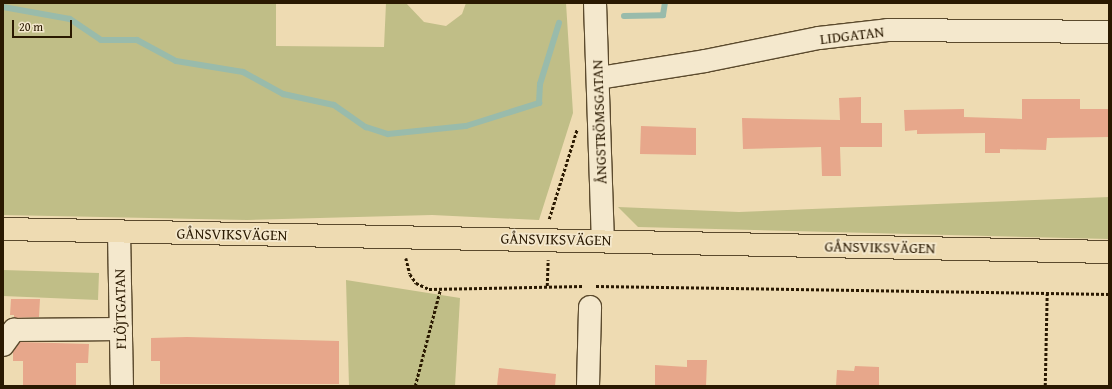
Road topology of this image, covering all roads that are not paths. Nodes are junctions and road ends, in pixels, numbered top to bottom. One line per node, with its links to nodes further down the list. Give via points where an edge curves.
1 (595, 3): 3 (street, ÅNGSTRÖMSGATAN)
2 (1109, 32): 3 (street, LIDGATAN, via 888,30 819,38 706,62)
3 (599, 78): 6 (street, ÅNGSTRÖMSGATAN)
4 (3, 229): 5 (main road, GÅNSVIKSVÄGEN)
5 (119, 232): 6 (main road, GÅNSVIKSVÄGEN); 9 (street, FLÖJTGATAN)
6 (603, 240): 7 (main road, GÅNSVIKSVÄGEN)
7 (1109, 252)
8 (590, 307): 12 (street)
9 (121, 329): 10 (street, via 14,330); 11 (street, FLÖJTGATAN)
10 (3, 345)
11 (122, 386)
12 (588, 386)

